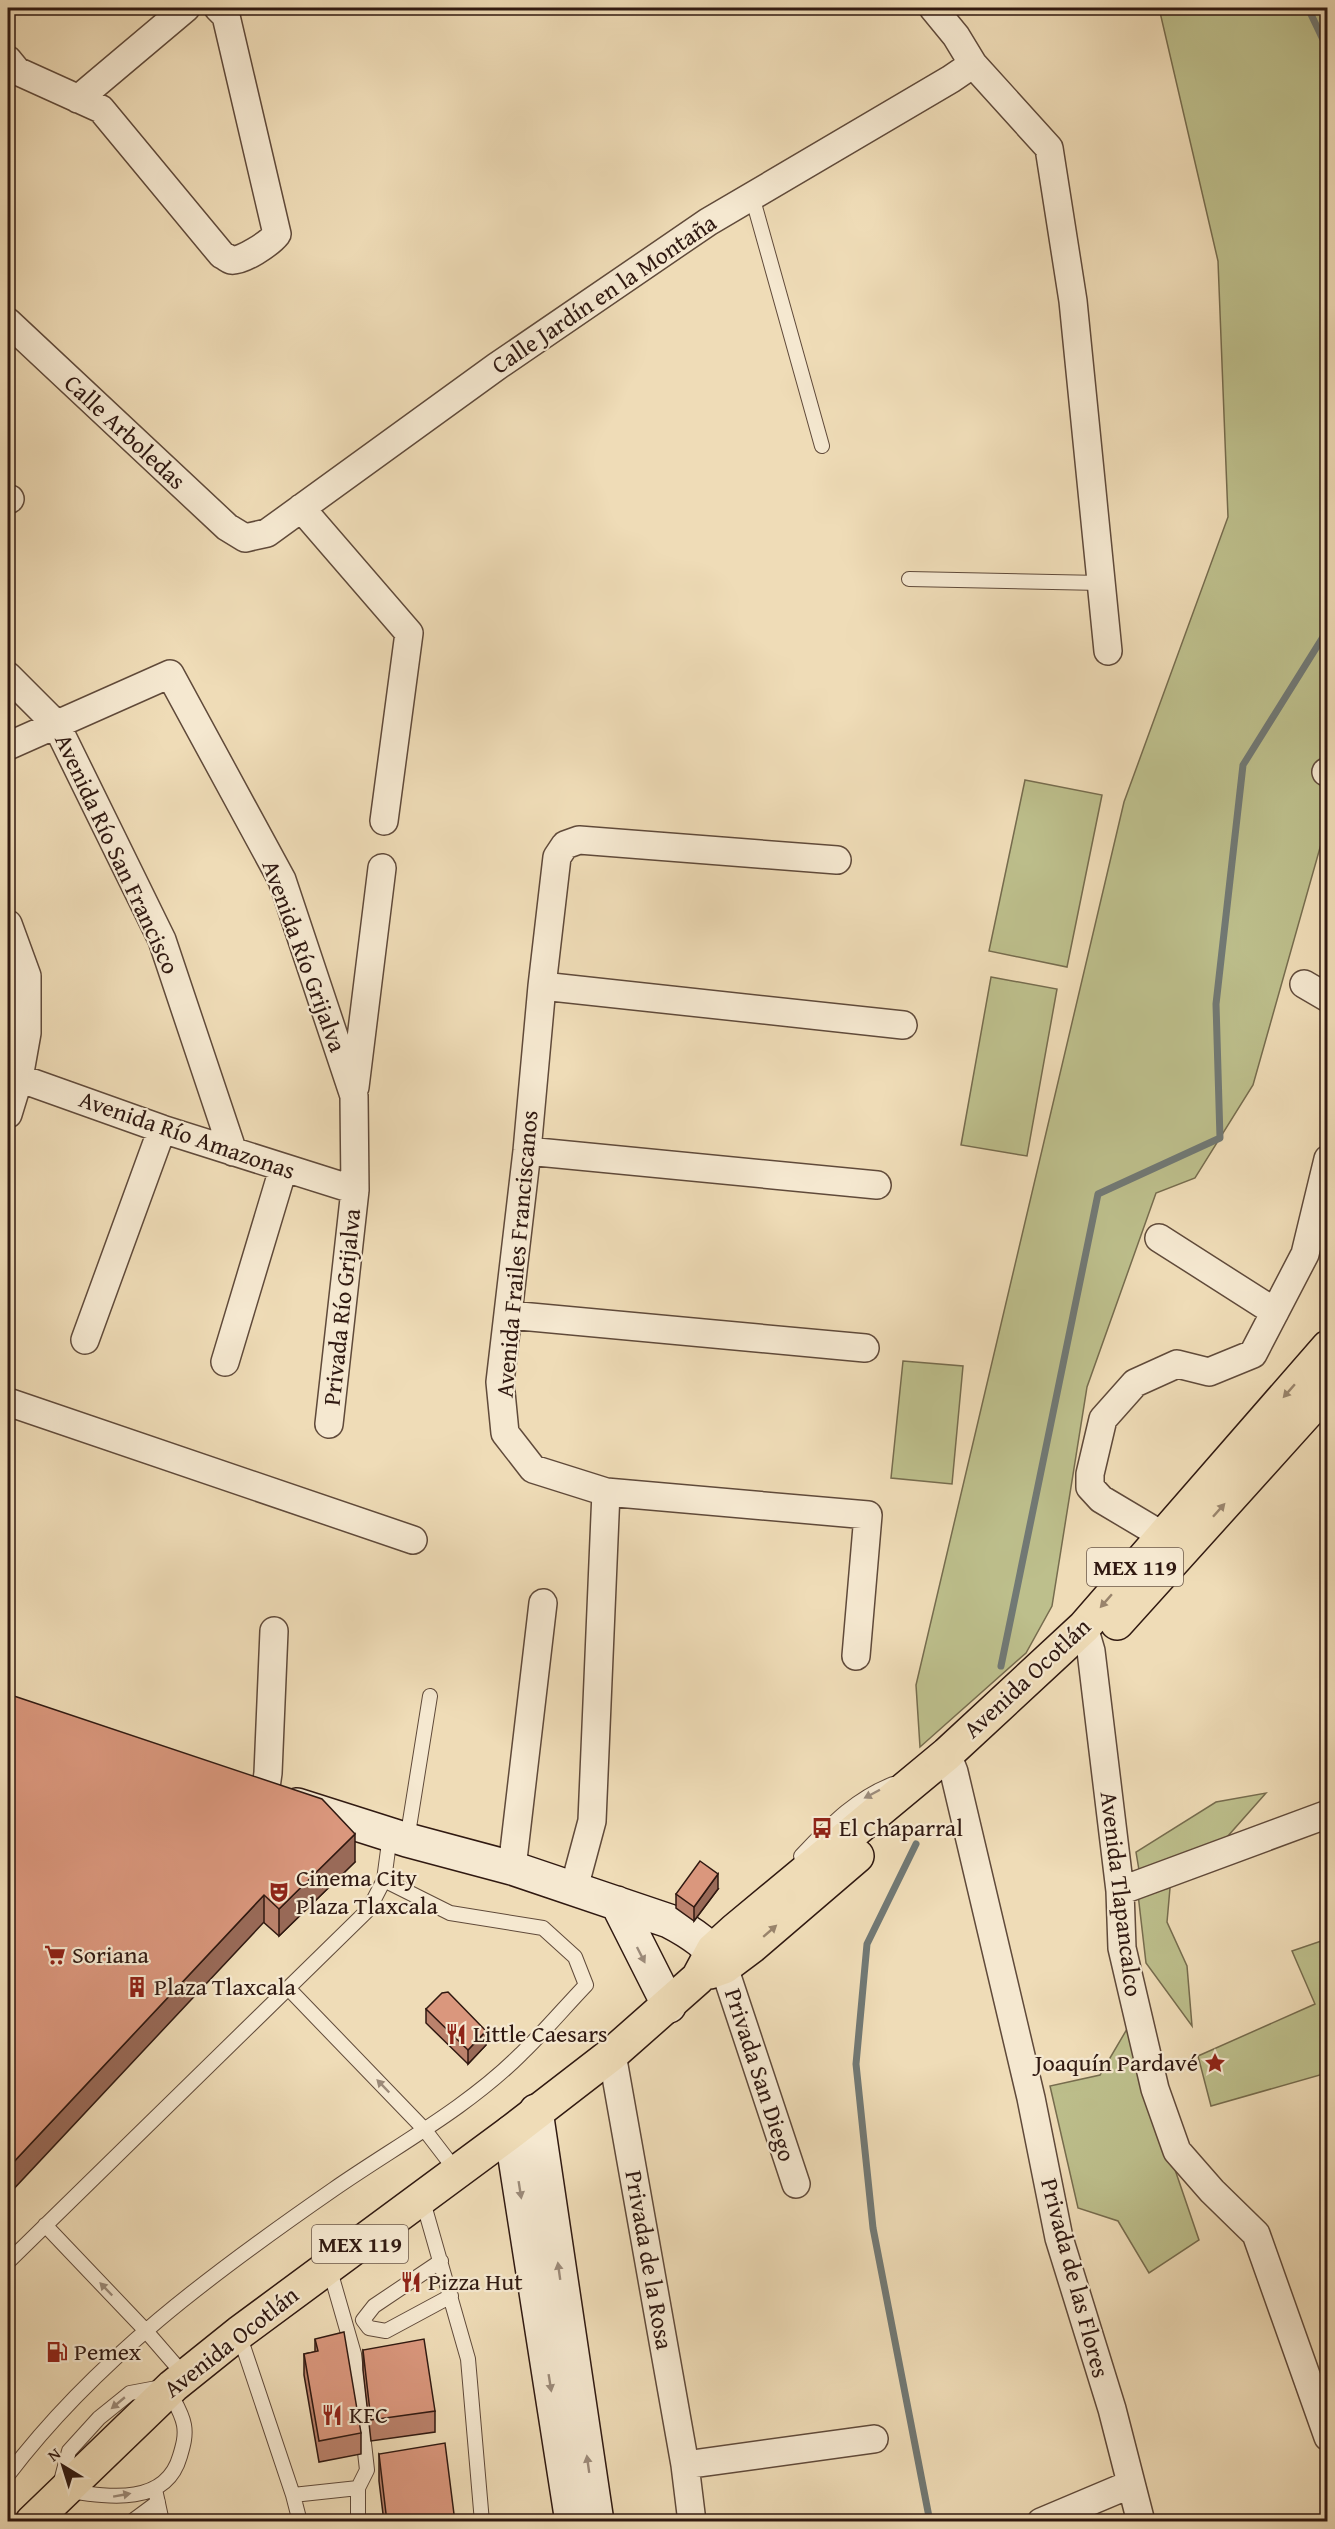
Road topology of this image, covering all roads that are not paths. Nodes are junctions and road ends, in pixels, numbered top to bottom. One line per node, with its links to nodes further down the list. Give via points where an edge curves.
1 (186, 8): 6 (street)
2 (218, 8): 6 (street, via 226,16 276,222 277,234 270,243 240,259 222,255 101,110)
3 (933, 8): 5 (street)
4 (8, 60): 6 (street, via 17,71)
5 (973, 64): 7 (street, Calle Jardín en la Montaña); 13 (street, via 1048,148 1073,301)
6 (78, 99)
7 (752, 196): 9 (lane); 10 (street, Calle Jardín en la Montaña, via 496,367)
8 (8, 322): 11 (street, Calle Arboledas, via 227,527)
9 (822, 446)
10 (301, 508): 11 (street, Calle Jardín en la Montaña, via 267,533); 18 (street, via 409,633)
11 (245, 538)
12 (909, 579): 13 (lane)
13 (1101, 583): 14 (street)
14 (1108, 651)
15 (8, 676): 16 (street, Avenida Río San Francisco)
16 (56, 724): 17 (street); 27 (street, Avenida Río Grijalva, via 170,674 282,880); 31 (street, Avenida Río San Francisco, via 162,940)
17 (8, 746)
18 (384, 821)
19 (837, 861): 23 (street, Avenida Frailes Franciscanos, via 579,840 565,845 556,857)
20 (382, 868): 27 (street)
21 (8, 924): 26 (street, via 27,976 27,1033)
22 (1304, 984): 24 (street)
23 (542, 986): 25 (street); 30 (street, Avenida Frailes Franciscanos)
24 (1328, 998)
25 (903, 1025)
26 (20, 1078): 28 (street); 29 (street, Avenida Río Amazonas)
27 (354, 1096): 35 (street, Avenida Río Grijalva)
28 (8, 1114)
29 (162, 1128): 31 (street, Avenida Río Amazonas); 39 (street)
30 (527, 1151): 34 (street); 38 (street, Avenida Frailes Franciscanos)
31 (233, 1152): 33 (street, Avenida Río Amazonas)
32 (1328, 1159): 37 (street, via 1305,1254)
33 (283, 1168): 35 (street, Avenida Río Amazonas); 42 (street)
34 (877, 1185)
35 (355, 1190): 45 (street, Privada Río Grijalva)
36 (1159, 1238): 37 (street)
37 (1275, 1312): 48 (street, via 1253,1354 1209,1372 1177,1364 1136,1383 1104,1419 1090,1487 1101,1499)
38 (509, 1315): 41 (street); 46 (street, Avenida Frailes Franciscanos, via 500,1382 505,1433 533,1469)
39 (85, 1340)
40 (1328, 1347): 48 (main road, Avenida Ocotlán / MEX 119, one-way to 48)
41 (865, 1348)
42 (225, 1362)
43 (1328, 1389): 48 (main road, Avenida Ocotlán / MEX 119, one-way to 43)
44 (8, 1402): 47 (street)
45 (328, 1424)
46 (606, 1492): 52 (street, Avenida Frailes Franciscanos, via 868,1515); 61 (street, via 592,1821)
47 (413, 1540)
48 (1173, 1542): 51 (main road, Avenida Ocotlán / MEX 119)
49 (543, 1603): 59 (street)
50 (274, 1631): 56 (street)
51 (1088, 1639): 54 (main road, Avenida Ocotlán / MEX 119); 62 (street, Avenida Tlapancalco)
52 (856, 1656)
53 (430, 1696): 58 (lane)
54 (942, 1766): 64 (main road, Avenida Ocotlán / MEX 119, one-way to 64, via 772,1897); 64 (main road, Avenida Ocotlán / MEX 119, one-way to 54, via 752,1946); 86 (street, Privada de las Flores, via 1031,2098 1059,2238 1113,2409)
55 (231, 1783): 56 (main road)
56 (265, 1794): 58 (main road)
57 (1328, 1814): 62 (street)
58 (398, 1837): 59 (main road); 60 (lane)
59 (512, 1868): 61 (main road)
60 (384, 1880): 65 (lane, via 369,1909); 69 (lane, via 450,1913 543,1928 575,1957 586,1984 521,2055)
61 (574, 1888): 63 (main road)
62 (1120, 1891): 82 (street, Avenida Tlapancalco, via 1122,1948 1128,1979 1155,2089 1177,2151 1256,2234)
63 (617, 1902): 64 (main road, via 691,1932); 66 (main road, one-way to 66)
64 (712, 1965): 66 (main road, Avenida Ocotlán / MEX 119); 72 (street, Privada San Diego)
65 (288, 1988): 69 (lane, one-way to 65); 74 (lane)
66 (669, 2006): 67 (main road, Avenida Ocotlán / MEX 119)
67 (612, 2054): 68 (main road, Avenida Ocotlán / MEX 119); 84 (street, Privada de la Rosa)
68 (536, 2111): 70 (main road, Avenida Ocotlán / MEX 119); 98 (main road, one-way to 68)
69 (424, 2129): 71 (lane); 79 (lane, via 239,2256)
70 (511, 2132): 71 (main road, Avenida Ocotlán / MEX 119); 97 (main road, one-way to 97)
71 (457, 2172): 73 (main road, Avenida Ocotlán / MEX 119)
72 (795, 2184)
73 (422, 2198): 75 (lane); 77 (main road, Avenida Ocotlán / MEX 119)
74 (45, 2225): 76 (lane); 79 (lane, one-way to 74)
75 (441, 2261): 78 (lane); 78 (lane, via 374,2306 363,2320 369,2328 386,2331)
76 (8, 2262)
77 (329, 2267): 80 (main road, Avenida Ocotlán / MEX 119); 87 (lane, via 354,2354 367,2470)
78 (451, 2296): 96 (lane, via 468,2359)
79 (146, 2331): 81 (lane); 85 (lane, via 111,2360 31,2444)
80 (239, 2333): 81 (main road, Avenida Ocotlán / MEX 119); 89 (lane)
81 (176, 2384): 88 (main road, Avenida Ocotlán / MEX 119); 90 (lane, via 184,2441 176,2472)
82 (1328, 2437)
83 (874, 2439): 84 (street)
84 (685, 2465): 99 (street, Privada de la Rosa)
85 (8, 2475)
86 (1131, 2484): 100 (street); 101 (street, Privada de las Flores)
87 (358, 2488): 89 (lane); 95 (lane)
88 (61, 2493): 90 (lane, one-way to 90, via 110,2498); 91 (main road, Avenida Ocotlán / MEX 119)
89 (292, 2495): 94 (lane)
90 (156, 2496): 92 (lane); 93 (lane)
91 (32, 2522)
92 (131, 2522)
93 (162, 2522)
94 (300, 2522)
95 (358, 2522)
96 (482, 2522)
97 (572, 2522)
98 (597, 2522)
99 (692, 2522)
100 (1041, 2522)
101 (1141, 2522)

